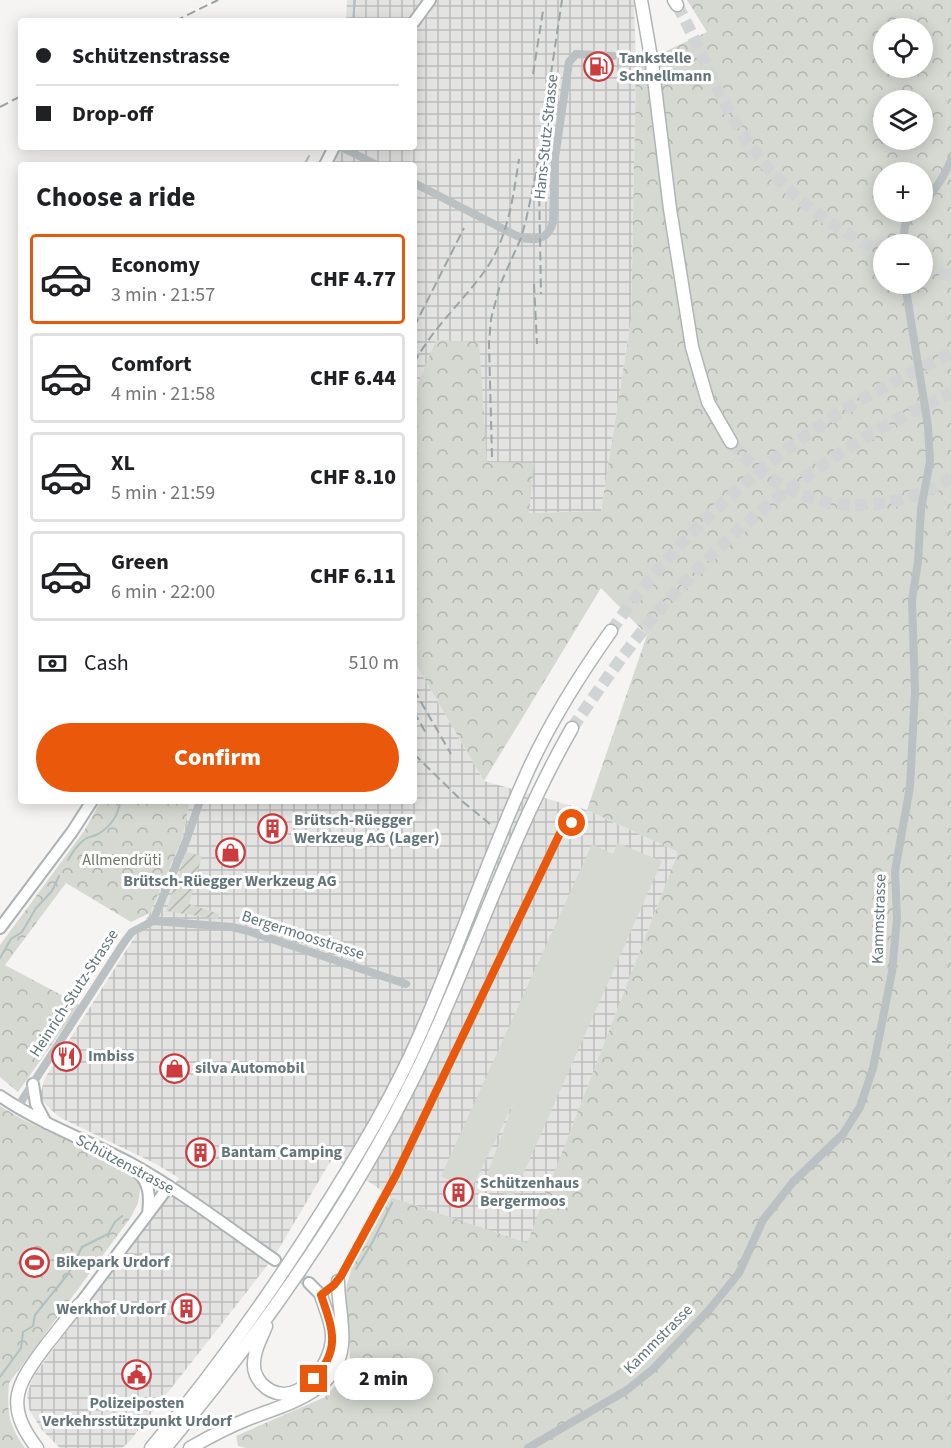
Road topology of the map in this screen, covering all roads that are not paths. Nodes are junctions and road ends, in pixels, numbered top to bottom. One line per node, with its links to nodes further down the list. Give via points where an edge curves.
1 (429, 0): 3 (main road)
2 (641, 0): 11 (highway, via 692,347 708,402)
3 (417, 18)
4 (613, 56): 8 (street, Hans-Stutz-Strasse, via 576,54 570,58 555,158 551,231 539,239 521,238)
5 (347, 150): 7 (street)
6 (951, 160): 9 (street)
7 (371, 162)
8 (417, 185)
9 (933, 192)
10 (907, 294): 41 (street, Kammstrasse, via 930,461 912,600 915,691 910,787 895,871 897,919 892,972 873,1068 860,1107 843,1134 793,1182 769,1212 739,1273 709,1310 653,1369 627,1390)
11 (730, 442)
12 (610, 631): 34 (highway, via 559,710 523,781 421,1033 379,1118 261,1306)
13 (572, 728): 31 (highway, via 520,828 451,997 398,1107 337,1211)
14 (90, 804): 18 (main road)
15 (199, 804): 17 (street)
16 (572, 823): 28 (street, via 563,827 396,1175)
17 (153, 921): 19 (street, Bergermoosstrasse, via 232,927); 20 (street, Heinrich-Stutz-Strasse, via 132,932 125,941)
18 (0, 928)
19 (406, 984)
20 (33, 1084): 22 (street, Heinrich-Stutz-Strasse); 23 (main road, via 36,1104)
21 (0, 1096): 22 (main road, Schützenstrasse)
22 (17, 1108): 23 (main road, Schützenstrasse)
23 (46, 1123): 24 (main road, Schützenstrasse)
24 (128, 1162): 25 (main road, Schützenstrasse); 26 (main road, via 146,1183)
25 (169, 1186): 26 (main road); 27 (main road, Schützenstrasse)
26 (147, 1216): 32 (main road)
27 (275, 1260)
28 (338, 1281): 30 (street); 33 (highway)
29 (309, 1283): 30 (main road)
30 (321, 1295): 31 (highway, via 332,1328 332,1350 314,1379 296,1391 278,1392 263,1384 253,1364); 33 (highway, via 332,1305)
31 (276, 1303): 39 (highway)
32 (80, 1304): 35 (highway, via 27,1370 18,1389 18,1412); 36 (highway, via 32,1371 24,1391 26,1422)
33 (342, 1332): 40 (highway, via 342,1347 332,1374 317,1389)
34 (198, 1390): 37 (highway, via 173,1411); 38 (highway)
35 (37, 1448)
36 (46, 1448)
37 (141, 1448)
38 (151, 1448)
39 (165, 1448)
40 (190, 1448)
41 (528, 1448)

